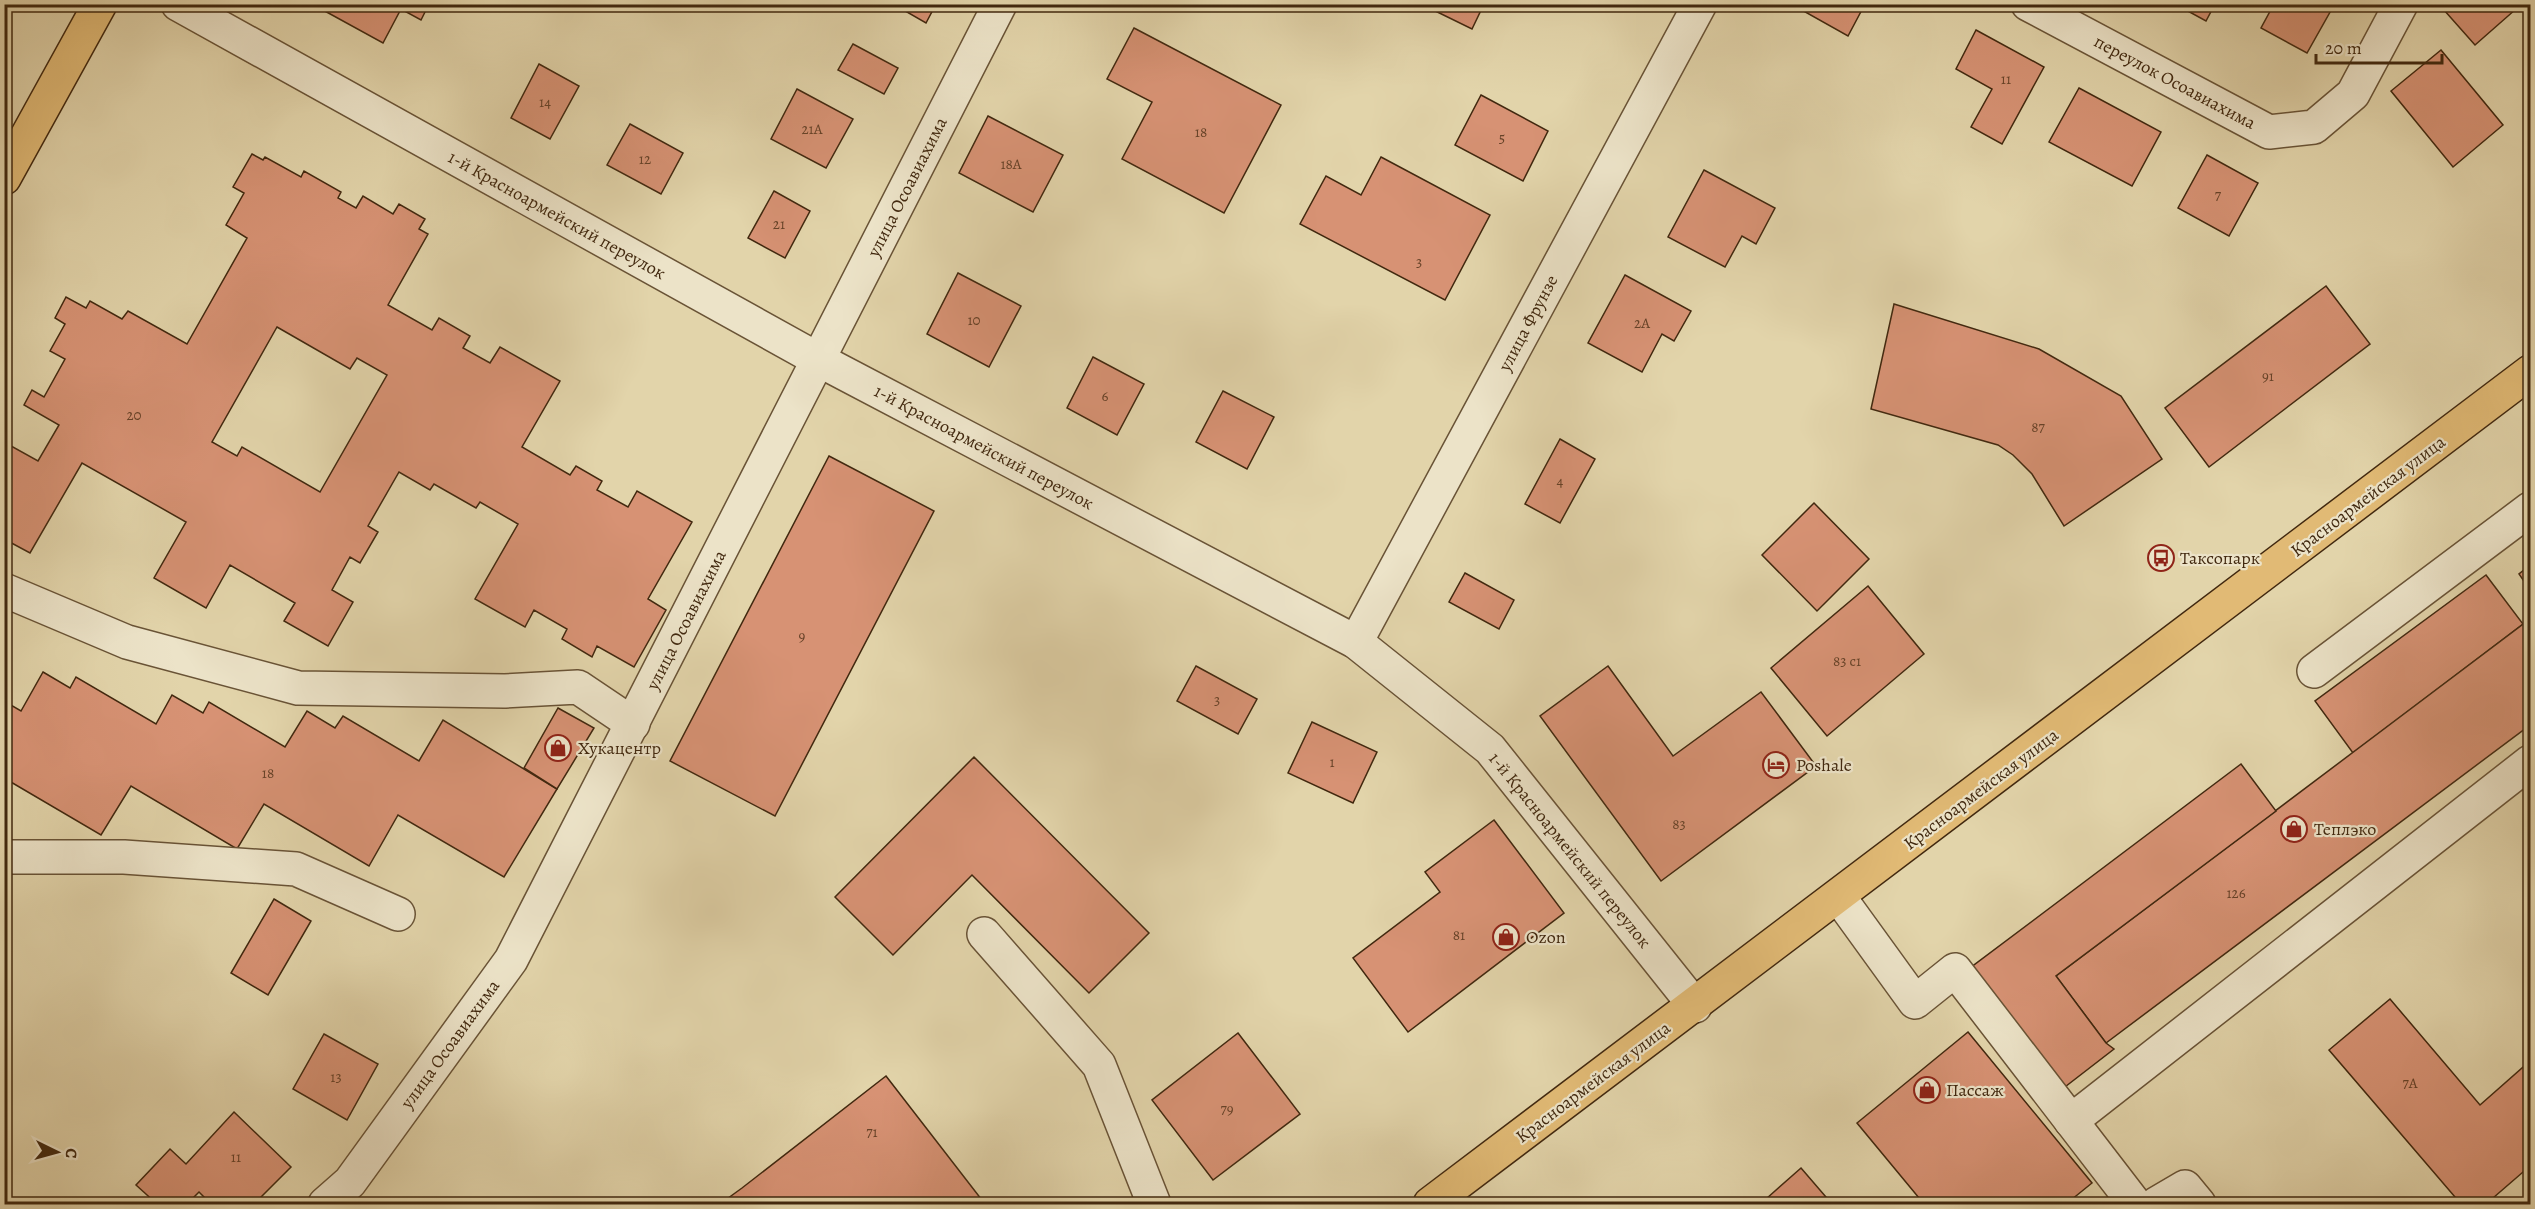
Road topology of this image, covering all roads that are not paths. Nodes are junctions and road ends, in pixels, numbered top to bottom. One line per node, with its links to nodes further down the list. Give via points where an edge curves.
1 (100, 4): 7 (main road)
2 (178, 4): 8 (street, 1-й Красноармейский переулок)
3 (1000, 4): 8 (street, улица Осоавиахима)
4 (1700, 4): 12 (street, улица Фрунзе)
5 (2028, 4): 6 (street, переулок Осоавиахима, via 2269,132 2314,127 2353,94)
6 (2402, 4)
7 (4, 178)
8 (819, 360): 12 (street, 1-й Красноармейский переулок); 14 (street, улица Осоавиахима)
9 (2530, 372): 17 (main road, Красноармейская улица)
10 (2530, 509): 13 (street)
11 (4, 590): 14 (street, via 127,642 298,688 505,691 578,687)
12 (1356, 642): 20 (street, 1-й Красноармейский переулок, via 1490,749)
13 (2314, 671)
14 (633, 724): 22 (street, улица Осоавиахима, via 511,960 350,1182)
15 (2530, 762): 21 (street)
16 (4, 857): 18 (street, via 124,857 296,869)
17 (1839, 897): 20 (main road, Красноармейская улица); 21 (street, via 1915,1002 1954,970)
18 (398, 914)
19 (984, 934): 23 (street, via 1100,1065)
20 (1695, 1006): 24 (main road, Красноармейская улица)
21 (2071, 1122): 25 (street)
22 (325, 1204)
23 (1154, 1204)
24 (1431, 1204)
25 (2135, 1204)
26 (2156, 1204): 27 (street, via 2185,1187)
27 (2199, 1204)

